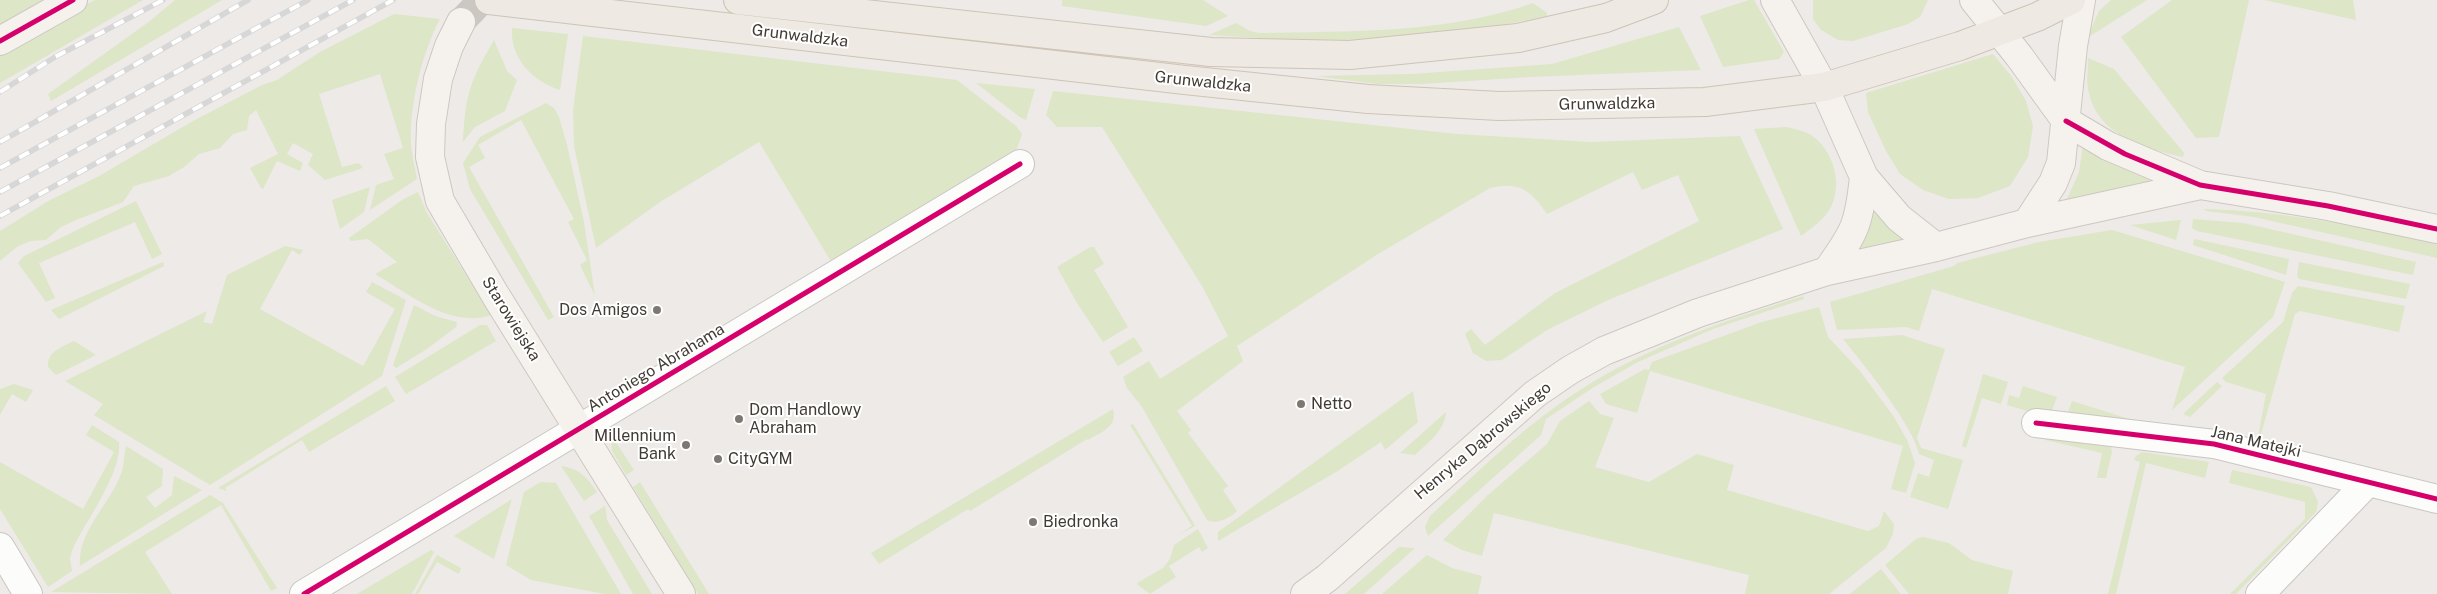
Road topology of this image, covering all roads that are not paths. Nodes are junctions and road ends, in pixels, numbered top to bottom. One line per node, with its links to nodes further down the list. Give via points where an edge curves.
1 (73, 0): 11 (main road)
2 (489, 0): 12 (main road, Grunwaldzka, via 1026,63 1368,99 1499,106 1705,102)
3 (738, 0): 4 (main road, Grunwaldzka, via 1211,52 1350,55 1518,38 1606,18)
4 (1654, 0)
5 (1775, 0): 12 (main road)
6 (1974, 0): 10 (main road)
7 (2072, 0): 10 (main road, Grunwaldzka)
8 (2082, 0): 13 (main road, via 2073,46)
9 (461, 22): 22 (main road, Starowiejska, via 438,80 431,124 430,157 440,201)
10 (1998, 31): 12 (main road, Grunwaldzka, via 1960,46); 13 (main road)
11 (0, 41)
12 (1824, 87): 15 (main road)
13 (2066, 122): 16 (main road, via 2125,154); 17 (main road, via 2058,173)
14 (1020, 164): 22 (street, Antoniego Abrahama)
15 (1864, 177): 19 (main road, via 1899,218); 20 (main road, via 1858,222)
16 (2200, 185): 17 (main road, Henryka Dąbrowskiego); 18 (main road, via 2328,206)
17 (2027, 223): 19 (main road, Henryka Dąbrowskiego)
18 (2437, 230)
19 (1936, 247): 20 (main road, Henryka Dąbrowskiego)
20 (1827, 271): 26 (main road, Henryka Dąbrowskiego, via 1698,312 1570,370 1500,423)
21 (2036, 423): 23 (street, Jana Matejki, via 2214,444)
22 (579, 428): 28 (street, Antoniego Abrahama); 29 (main road, Starowiejska)
23 (2368, 482): 24 (street, Jana Matejki); 31 (street)
24 (2437, 499)
25 (0, 547): 27 (street)
26 (1321, 586): 30 (main road, Henryka Dąbrowskiego)
27 (28, 594)
28 (304, 594)
29 (681, 594)
30 (1305, 594)
31 (2260, 594)

